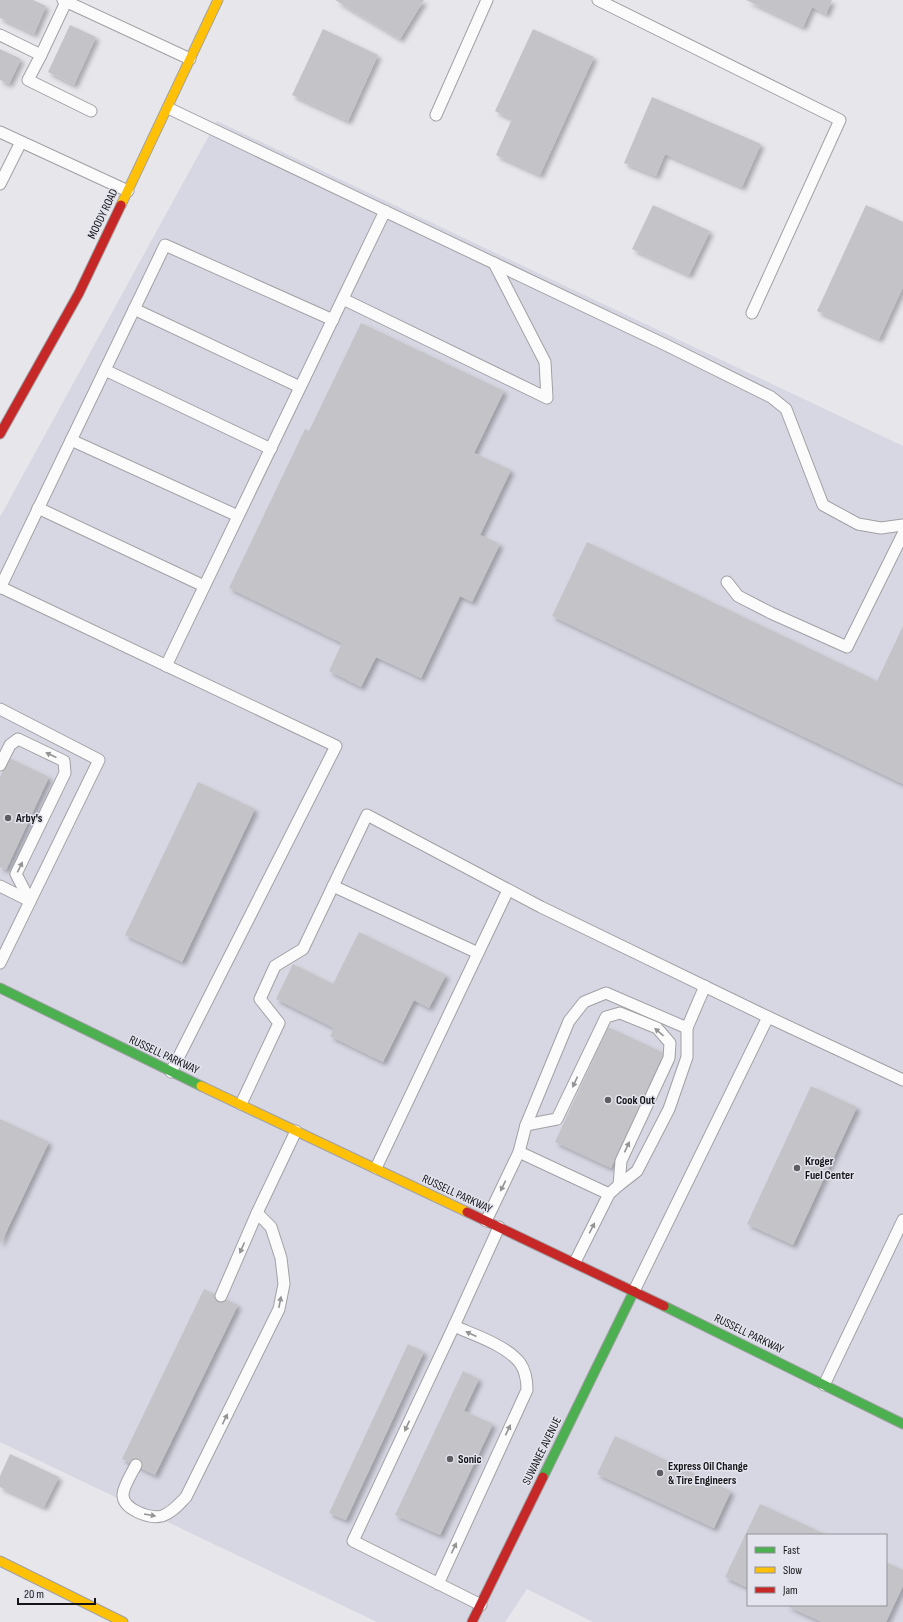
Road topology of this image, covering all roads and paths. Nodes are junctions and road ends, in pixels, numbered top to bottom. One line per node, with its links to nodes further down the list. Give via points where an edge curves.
1 (218, 0): 7 (main road, MOODY ROAD)
2 (487, 0): 10 (lane)
3 (598, 0): 19 (lane, via 840,120)
4 (65, 1): 6 (lane); 7 (lane)
5 (0, 35): 6 (lane)
6 (41, 55): 9 (lane, via 28,80)
7 (190, 59): 8 (main road, MOODY ROAD)
8 (168, 108): 14 (main road, MOODY ROAD); 15 (lane)
9 (91, 111)
10 (436, 115)
11 (0, 132): 12 (lane)
12 (20, 142): 13 (lane); 14 (lane)
13 (0, 184)
14 (128, 191): 23 (main road, MOODY ROAD, via 79,294)
15 (385, 211): 16 (lane); 17 (lane)
16 (494, 263): 17 (lane, via 545,362 547,398); 29 (lane, via 771,397 786,409 823,505 858,524 881,528)
17 (343, 299): 20 (lane)
18 (134, 308): 20 (lane, via 165,245); 21 (lane); 22 (lane)
19 (752, 313)
20 (333, 320): 22 (lane)
21 (105, 370): 25 (lane); 26 (lane)
22 (300, 387): 26 (lane)
23 (3, 420): 24 (main road, MOODY ROAD)
24 (0, 434)
25 (71, 440): 27 (lane); 28 (lane)
26 (271, 449): 28 (lane)
27 (38, 508): 32 (lane); 33 (lane)
28 (238, 516): 32 (lane)
29 (903, 525)
30 (903, 534): 31 (lane, via 847,647 738,596)
31 (727, 582)
32 (204, 586): 34 (lane)
33 (0, 588): 34 (lane)
34 (166, 666): 47 (lane, via 336,746)
35 (0, 709): 40 (lane, via 99,760)
36 (0, 765): 40 (lane, one-way to 36, via 16,874 65,773 64,761 18,740 10,746)
37 (0, 886): 40 (lane)
38 (333, 886): 39 (lane, via 367,814); 41 (lane); 49 (lane, via 303,949 275,966 260,999 279,1023)
39 (508, 890): 41 (lane); 43 (lane)
40 (30, 901): 42 (lane)
41 (478, 952): 53 (lane)
42 (0, 963)
43 (705, 986): 45 (lane); 46 (lane)
44 (0, 988): 47 (main road, RUSSELL PARKWAY)
45 (768, 1016): 48 (lane); 62 (lane)
46 (687, 1028): 50 (lane, via 606,993 584,1002 569,1021); 54 (lane, via 687,1057 669,1109 636,1171)
47 (171, 1072): 49 (main road, RUSSELL PARKWAY)
48 (903, 1080)
49 (241, 1104): 51 (main road, RUSSELL PARKWAY)
50 (526, 1126): 52 (lane); 54 (lane, one-way to 50, via 621,1161 669,1058 670,1043 657,1028 620,1013 606,1017 557,1119)
51 (296, 1131): 53 (main road, RUSSELL PARKWAY); 56 (lane)
52 (520, 1152): 55 (lane); 57 (lane, one-way to 57)
53 (376, 1168): 57 (main road, RUSSELL PARKWAY)
54 (619, 1184): 55 (lane)
55 (609, 1194): 61 (lane, one-way to 55)
56 (257, 1213): 63 (lane, one-way to 63); 67 (lane, one-way to 56, via 123,1493 128,1506 150,1516 161,1516 171,1511 186,1497 279,1309 284,1284 281,1258 271,1228)
57 (486, 1220): 59 (main road, RUSSELL PARKWAY)
58 (903, 1220): 60 (lane)
59 (499, 1227): 61 (main road, RUSSELL PARKWAY); 64 (lane)
60 (899, 1239): 65 (lane)
61 (575, 1262): 62 (main road, RUSSELL PARKWAY)
62 (634, 1291): 65 (main road, RUSSELL PARKWAY); 70 (main road, SUWANEE AVENUE)
63 (221, 1296)
64 (454, 1326): 69 (lane, one-way to 64, via 527,1390 527,1381 520,1363 504,1349); 69 (lane, one-way to 69, via 353,1541)
65 (824, 1384): 66 (main road, RUSSELL PARKWAY)
66 (903, 1424)
67 (136, 1465)
68 (0, 1562): 71 (main road)
69 (438, 1584): 70 (lane)
70 (481, 1605): 72 (main road, SUWANEE AVENUE)
71 (123, 1622)
72 (472, 1622)

